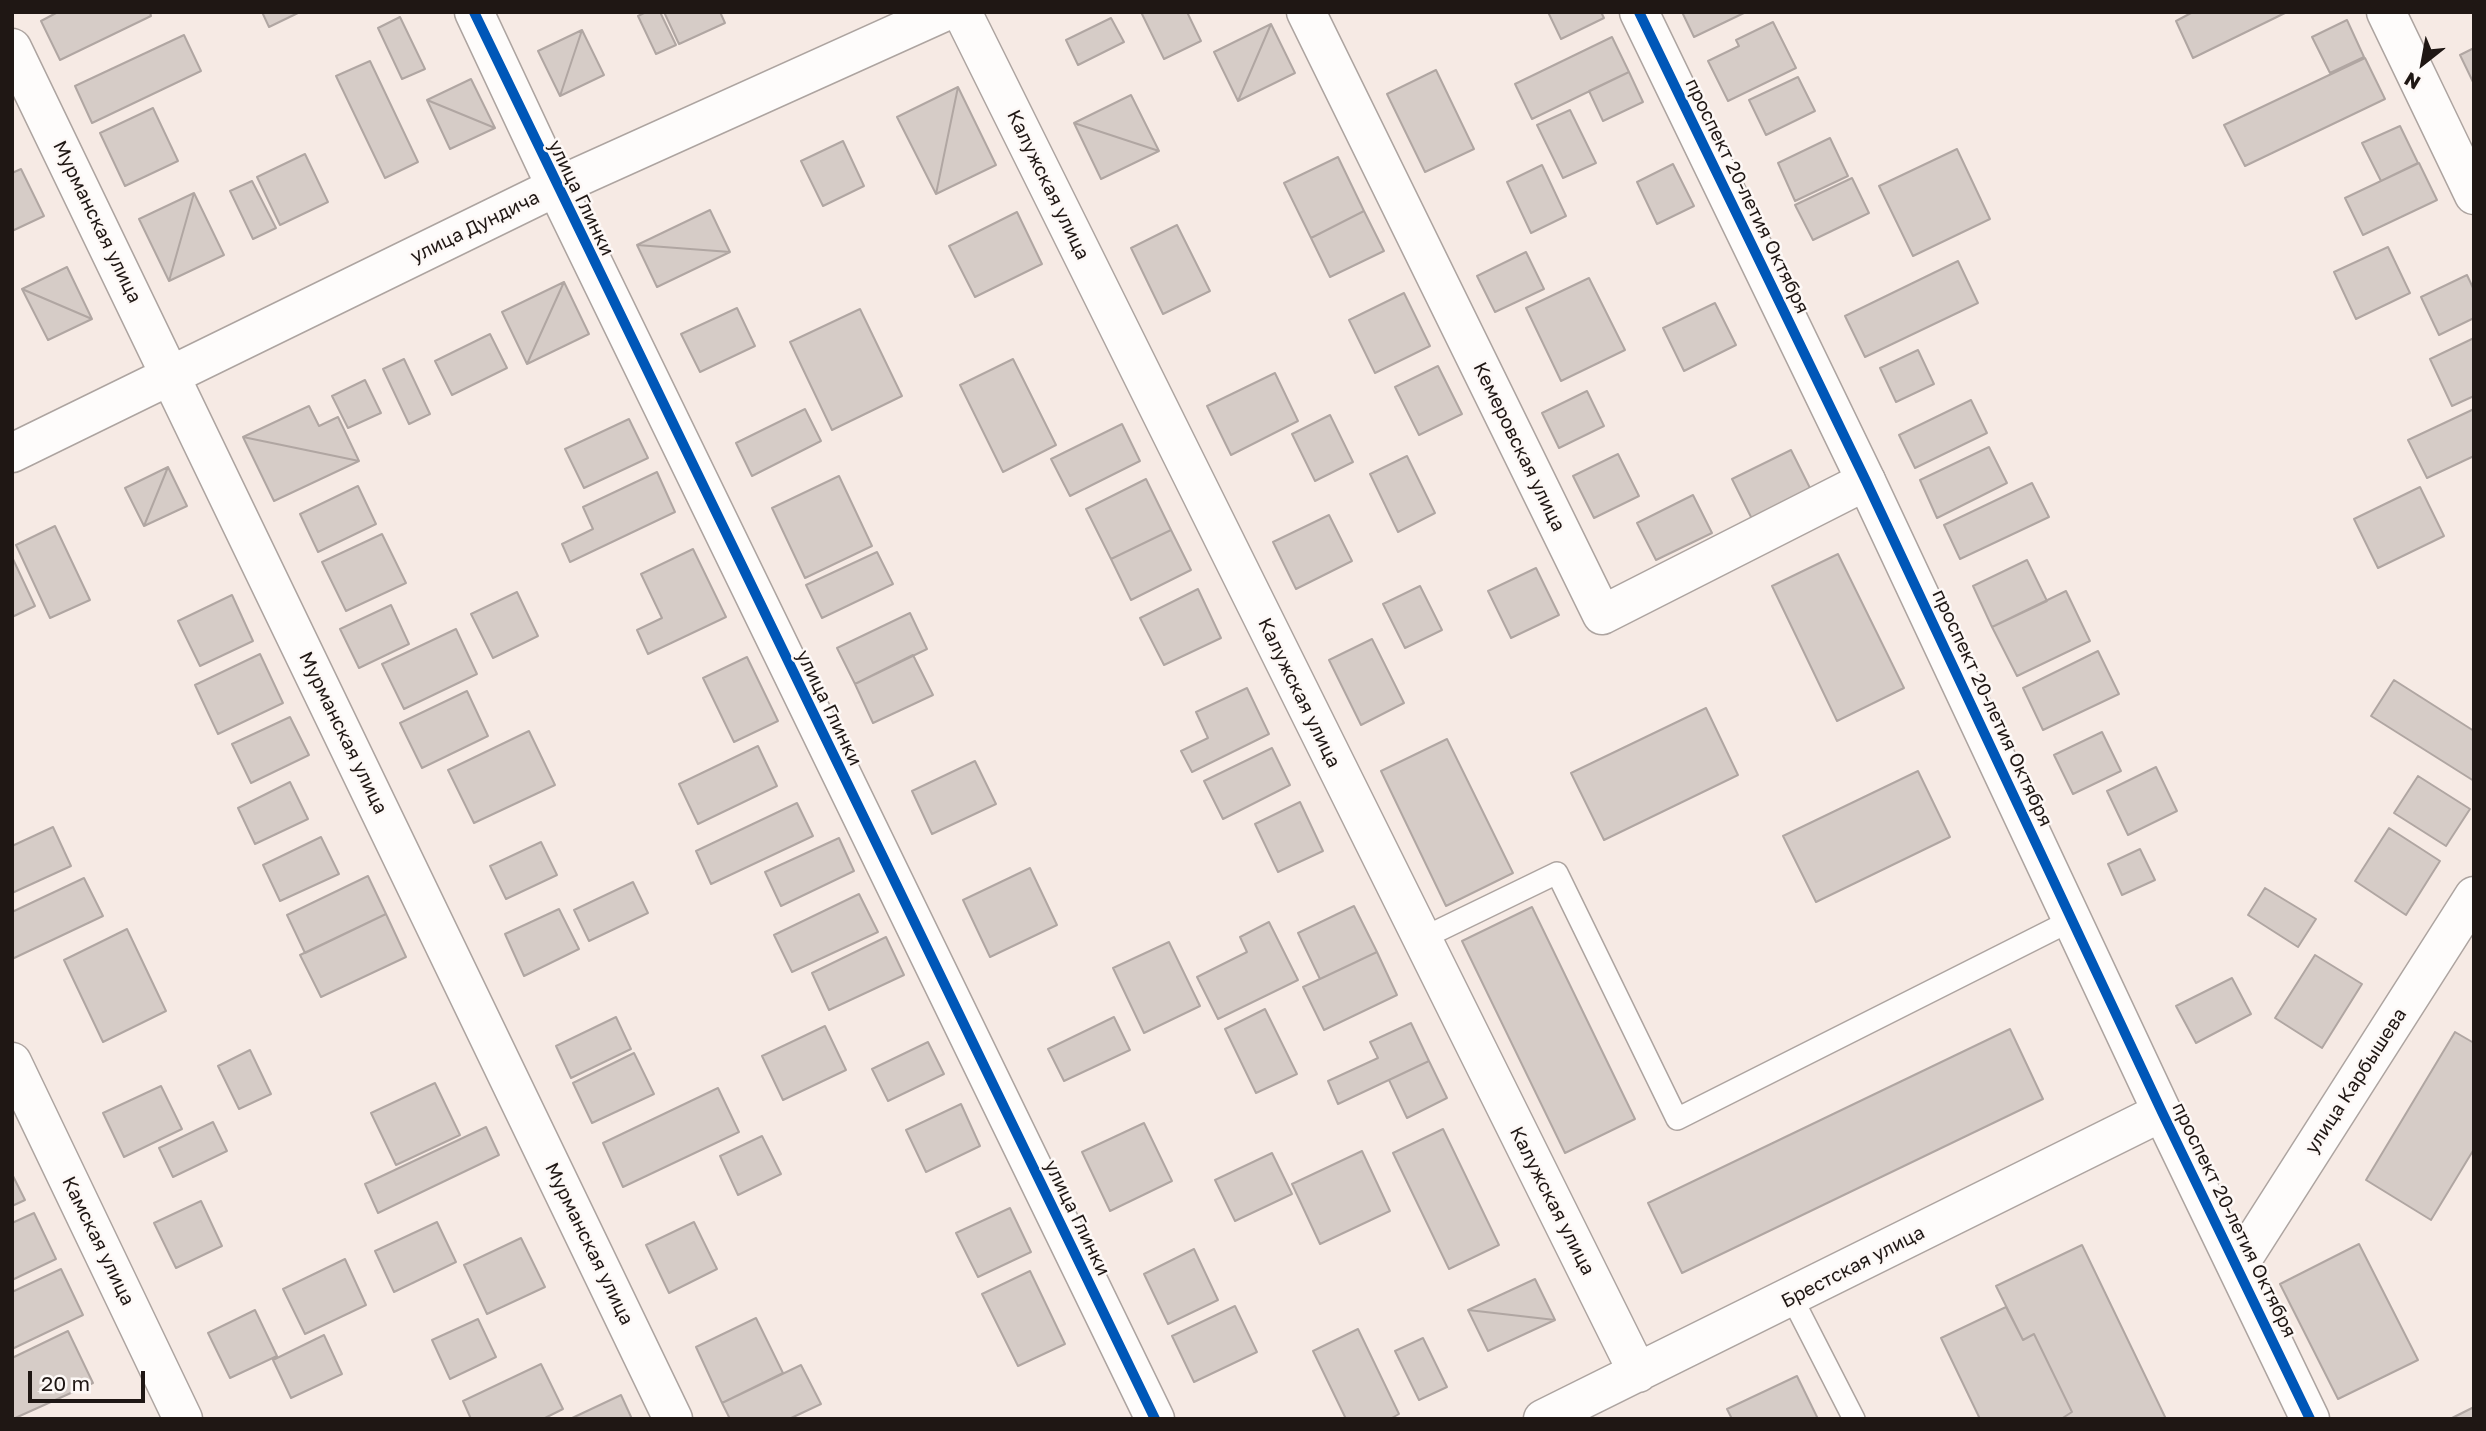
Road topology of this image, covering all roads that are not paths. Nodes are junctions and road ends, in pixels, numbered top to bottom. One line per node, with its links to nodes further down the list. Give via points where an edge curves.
1 (474, 12): 8 (street, улица Глинки)
2 (944, 12): 8 (street, улица Дундича)
3 (962, 12): 15 (street, Калужская улица)
4 (1306, 12): 12 (street, Кемеровская улица, via 1602,615)
5 (1639, 12): 12 (street, проспект 20-летия Октября)
6 (2386, 12): 9 (street)
7 (12, 48): 10 (street, Мурманская улица)
8 (556, 187): 10 (street, улица Дундича); 23 (street, улица Глинки)
9 (2474, 195)
10 (171, 375): 11 (street, улица Дундича); 22 (street, Мурманская улица)
11 (12, 453)
12 (1866, 481): 14 (street, проспект 20-летия Октября)
13 (2474, 896): 18 (street, улица Карбышева)
14 (2072, 920): 15 (lane, via 1677,1119 1557,873); 17 (street, проспект 20-летия Октября)
15 (1421, 939): 20 (street, Калужская улица)
16 (12, 1062): 21 (street, Камская улица)
17 (2162, 1112): 18 (street, проспект 20-летия Октября); 19 (street, Брестская улица)
18 (2238, 1266): 26 (street, проспект 20-летия Октября)
19 (1792, 1298): 20 (street, Брестская улица); 25 (lane)
20 (1638, 1373): 24 (street, Брестская улица)
21 (183, 1419)
22 (673, 1419)
23 (1155, 1419)
24 (1543, 1419)
25 (1854, 1419)
26 (2311, 1419)

